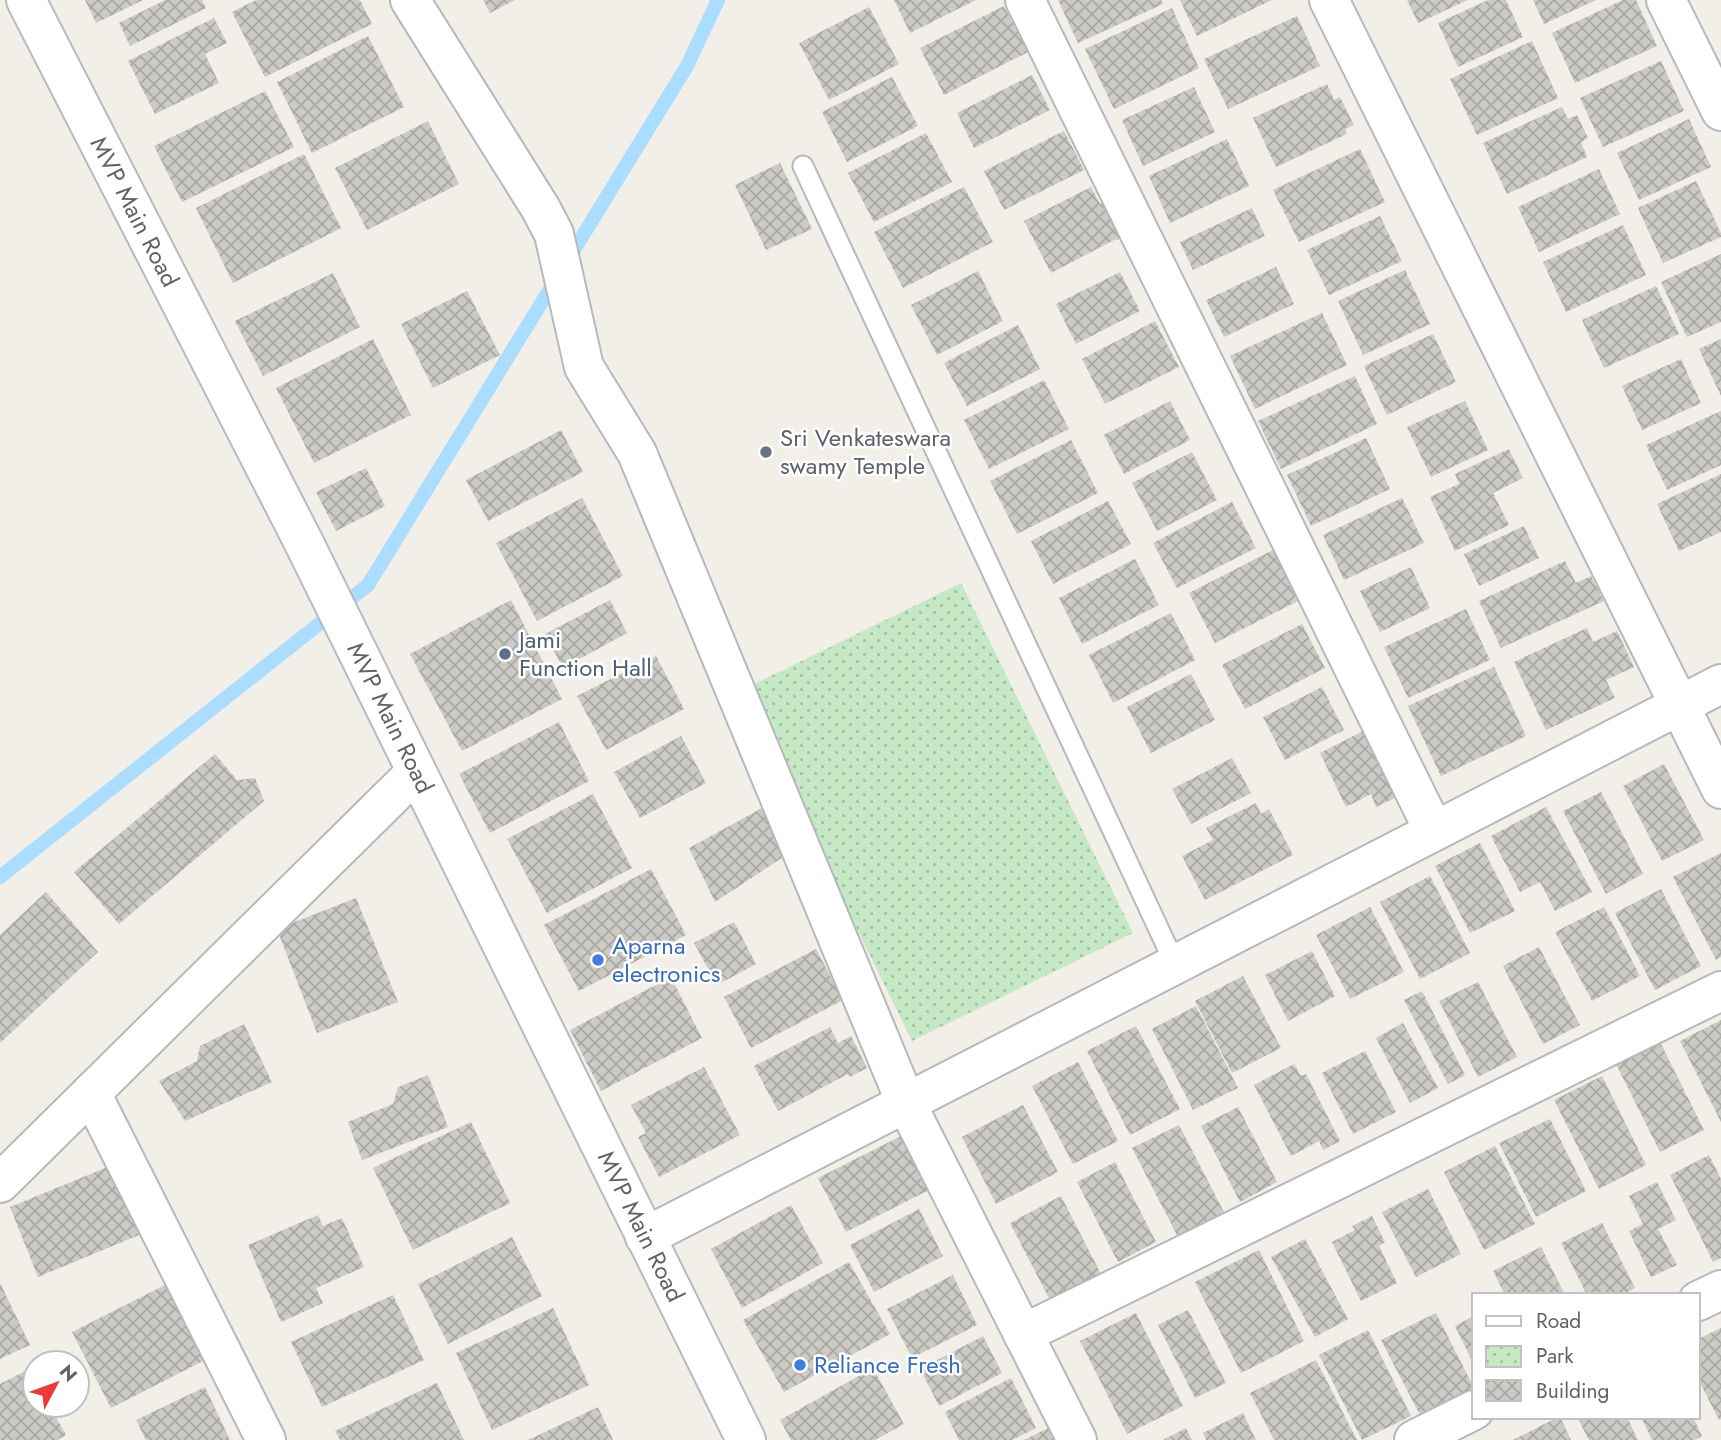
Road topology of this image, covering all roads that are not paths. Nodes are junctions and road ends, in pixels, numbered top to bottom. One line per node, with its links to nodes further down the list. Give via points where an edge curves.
1 (26, 0): 10 (street, MVP Main Road)
2 (410, 0): 16 (street, via 554,234 584,367 637,453)
3 (1025, 0): 12 (street)
4 (1329, 0): 9 (street)
5 (1666, 0): 6 (street)
6 (1721, 111)
7 (803, 166): 13 (lane)
8 (1721, 684): 9 (street)
9 (1679, 705): 11 (street); 12 (street)
10 (416, 772): 15 (street); 18 (street, MVP Main Road)
11 (1721, 789)
12 (1434, 831): 13 (street)
13 (1175, 964): 16 (street)
14 (1721, 991): 21 (street)
15 (91, 1093): 17 (street); 23 (street)
16 (906, 1103): 18 (street); 21 (street)
17 (0, 1183)
18 (645, 1237): 24 (street, MVP Main Road)
19 (1721, 1290): 20 (street)
20 (1700, 1300)
21 (1023, 1334): 25 (street)
22 (1472, 1411): 26 (street)
23 (266, 1440)
24 (746, 1440)
25 (1077, 1440)
26 (1414, 1440)

